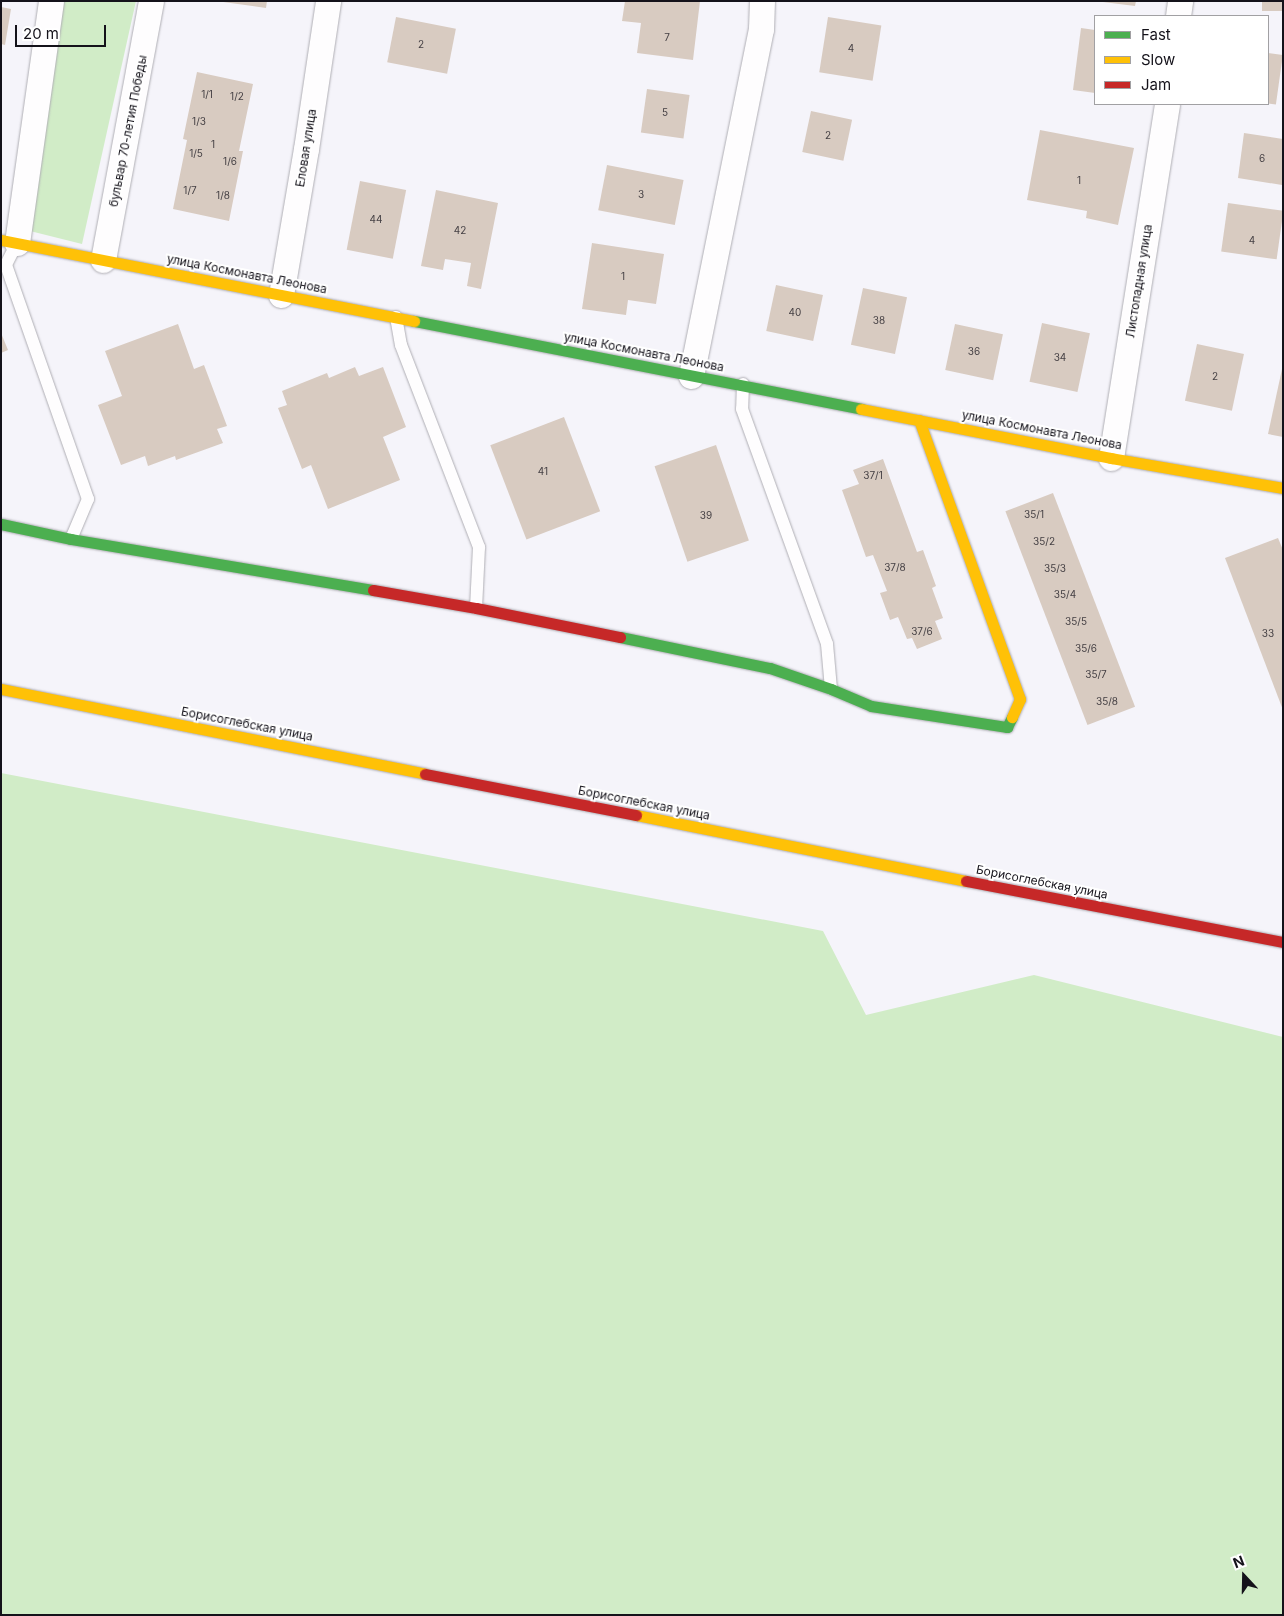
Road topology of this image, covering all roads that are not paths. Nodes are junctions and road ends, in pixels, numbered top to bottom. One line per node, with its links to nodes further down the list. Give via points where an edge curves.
1 (51, 1): 8 (street)
2 (151, 1): 9 (street, бульвар 70-летия Победы)
3 (328, 1): 10 (street, Еловая улица)
4 (762, 1): 12 (street, via 761,29)
5 (1180, 1): 6 (street)
6 (1178, 15)
7 (1167, 105): 15 (street, Листопадная улица)
8 (9, 241): 9 (street, улица Космонавта Леонова); 18 (lane, via 6,265 88,499)
9 (103, 260): 10 (street, улица Космонавта Леонова)
10 (281, 295): 11 (street, улица Космонавта Леонова)
11 (396, 317): 12 (street, улица Космонавта Леонова); 19 (lane, via 400,345 479,547)
12 (691, 376): 13 (street, улица Космонавта Леонова)
13 (743, 384): 14 (street, улица Космонавта Леонова); 21 (lane, via 742,409 828,644)
14 (919, 420): 15 (street, улица Космонавта Леонова); 21 (street, via 1020,699 1007,727 871,706)
15 (1111, 458): 16 (street, улица Космонавта Леонова)
16 (1283, 488)
17 (1, 524): 18 (street)
18 (71, 539): 19 (street)
19 (476, 608): 21 (street, via 770,668)
20 (1, 689): 22 (street, Борисоглебская улица, via 894,868)
21 (831, 689)
22 (1283, 942)

